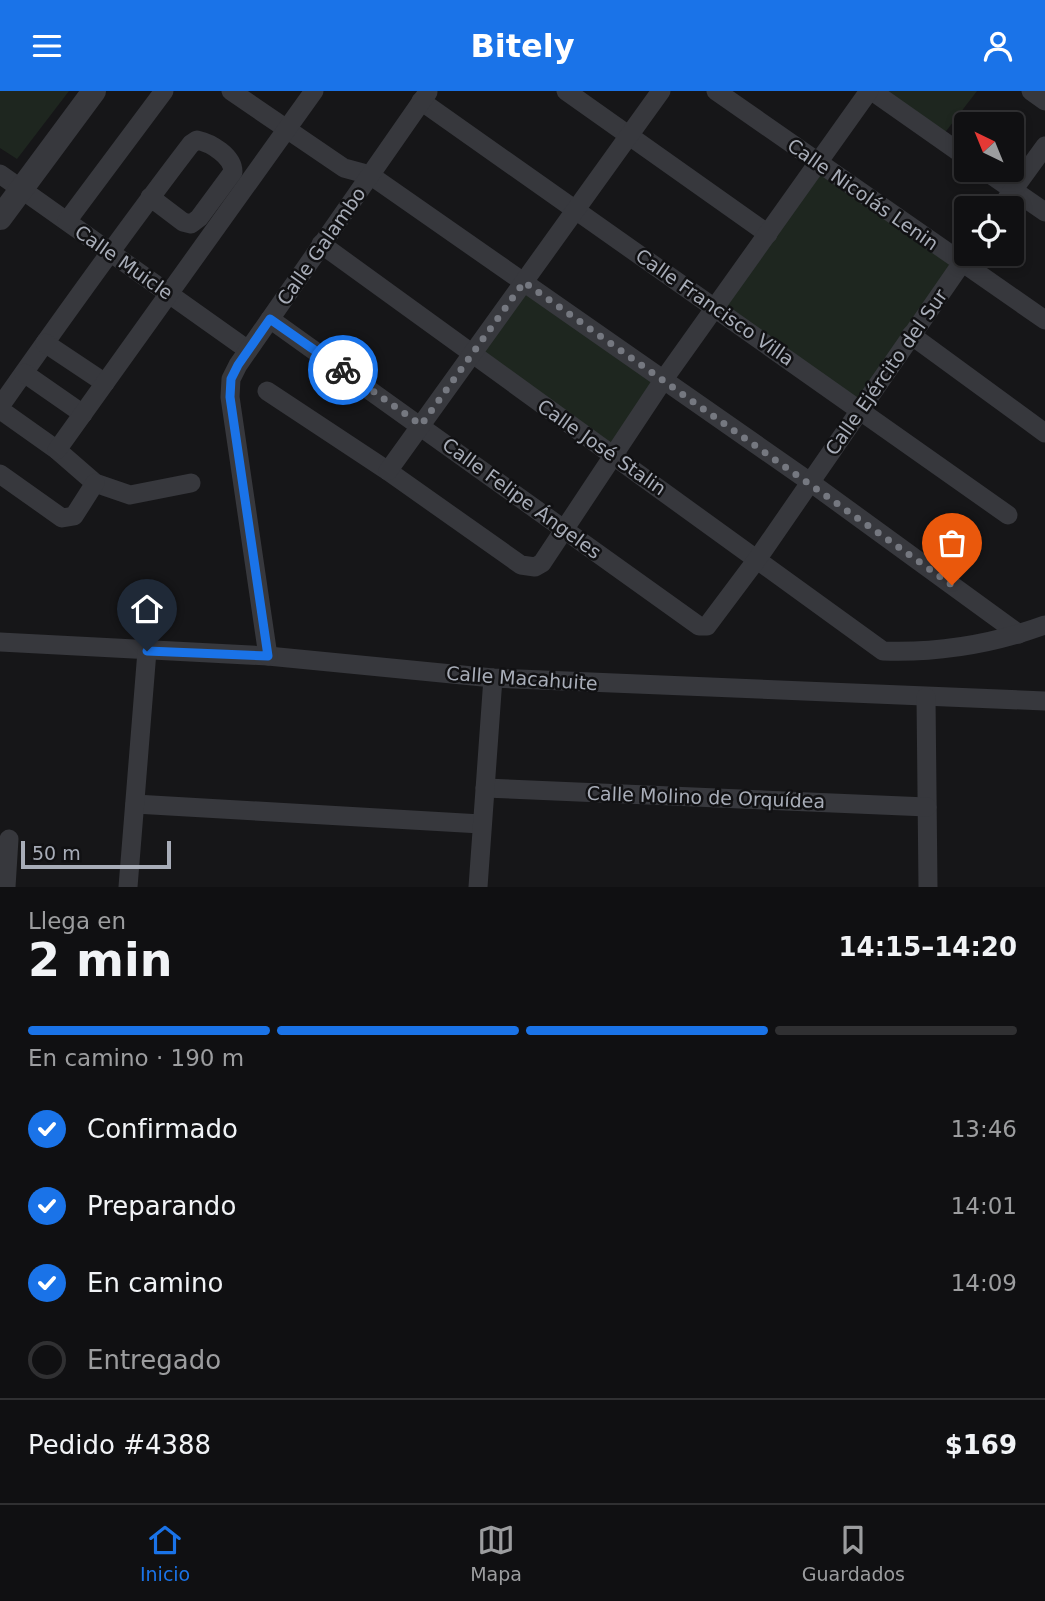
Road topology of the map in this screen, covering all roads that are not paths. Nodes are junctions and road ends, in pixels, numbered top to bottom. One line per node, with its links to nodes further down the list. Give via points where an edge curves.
1 (94, 91): 20 (street)
2 (163, 91): 27 (street)
3 (231, 91): 12 (street)
4 (314, 91): 12 (street)
5 (566, 91): 13 (street)
6 (661, 91): 13 (street)
7 (716, 91): 16 (street, Calle Nicolás Lenin)
8 (870, 91): 15 (street); 16 (street)
9 (1031, 91): 11 (street)
10 (425, 96): 18 (street, Calle Galambo); 24 (street, Calle Francisco Villa)
11 (1045, 101)
12 (286, 129): 18 (street, via 344,168); 35 (street)
13 (631, 134): 24 (street); 28 (street)
14 (1045, 146): 21 (street)
15 (954, 149)
16 (818, 163): 28 (street); 30 (street, Calle Nicolás Lenin)
17 (0, 174): 20 (street, Calle Muicle)
18 (370, 175): 29 (street, Calle Galambo); 34 (street)
19 (1001, 182): 21 (street)
20 (22, 189): 26 (street); 27 (street, Calle Muicle)
21 (1013, 190): 22 (street); 25 (street)
22 (1009, 196)
23 (150, 197): 23 (street, via 197,140 233,165 233,172 191,224); 31 (street)
24 (578, 209): 34 (street); 36 (street, Calle Francisco Villa)
25 (1045, 212)
26 (0, 218)
27 (67, 221): 31 (street, Calle Muicle)
28 (768, 234): 36 (street)
29 (321, 244): 37 (street, Calle Galambo); 42 (street, Calle José Stalin)
30 (954, 251)
31 (110, 252): 35 (street, Calle Muicle); 40 (street)
32 (959, 266): 39 (street, Calle Ejército del Sur)
33 (975, 266): 38 (street, Calle Nicolás Lenin)
34 (524, 282): 42 (street); 44 (street)
35 (168, 293): 41 (street, Calle Muicle); 45 (street)
36 (715, 309): 44 (street); 47 (street, Calle Francisco Villa)
37 (270, 319): 41 (street, Calle Galambo); 49 (street, Calle Felipe Ángeles)
38 (1045, 320)
39 (911, 335): 47 (street, Calle Ejército del Sur); 50 (street)
40 (46, 342): 43 (street); 45 (street)
41 (248, 350): 66 (street, Calle Galambo, via 231,379 230,397)
42 (471, 354): 49 (street); 52 (street, Calle José Stalin)
43 (24, 373): 48 (street); 51 (street, via 1,405 2,411)
44 (664, 379): 52 (street); 55 (street)
45 (105, 383): 48 (street)
46 (267, 391): 53 (street)
47 (860, 409): 55 (street, Calle Ejército del Sur); 58 (street, Calle Francisco Villa)
48 (83, 414): 51 (street)
49 (421, 425): 53 (street); 59 (street, Calle Felipe Ángeles)
50 (1045, 433)
51 (57, 450): 56 (street)
52 (613, 454): 59 (street); 60 (street, Calle José Stalin)
53 (388, 471): 59 (street, via 521,565 541,563)
54 (0, 474): 56 (street, via 62,518 74,516)
55 (810, 482): 60 (street, Calle Ejército del Sur); 63 (street)
56 (95, 483): 57 (street, via 130,495)
57 (191, 483)
58 (1008, 515)
59 (564, 528): 62 (street, Calle Felipe Ángeles, via 699,626)
60 (758, 558): 62 (street, Calle Ejército del Sur); 63 (street, Calle José Stalin, via 883,651 931,652)
61 (1045, 625): 63 (street)
62 (707, 626)
63 (1019, 634)
64 (0, 642): 65 (street, Calle Macahuite)
65 (147, 651): 66 (street, Calle Macahuite); 71 (street)
66 (268, 656): 67 (street, Calle Macahuite)
67 (493, 678): 68 (street, Calle Macahuite); 70 (street)
68 (926, 697): 69 (street, Calle Macahuite); 72 (street)
69 (1045, 701)
70 (485, 788): 72 (street, Calle Molino de Orquídea); 73 (street)
71 (135, 804): 73 (street); 76 (street)
72 (927, 807): 78 (street)
73 (481, 824): 77 (street)
74 (9, 839): 75 (street)
75 (6, 887)
76 (128, 887)
77 (478, 887)
78 (928, 887)

